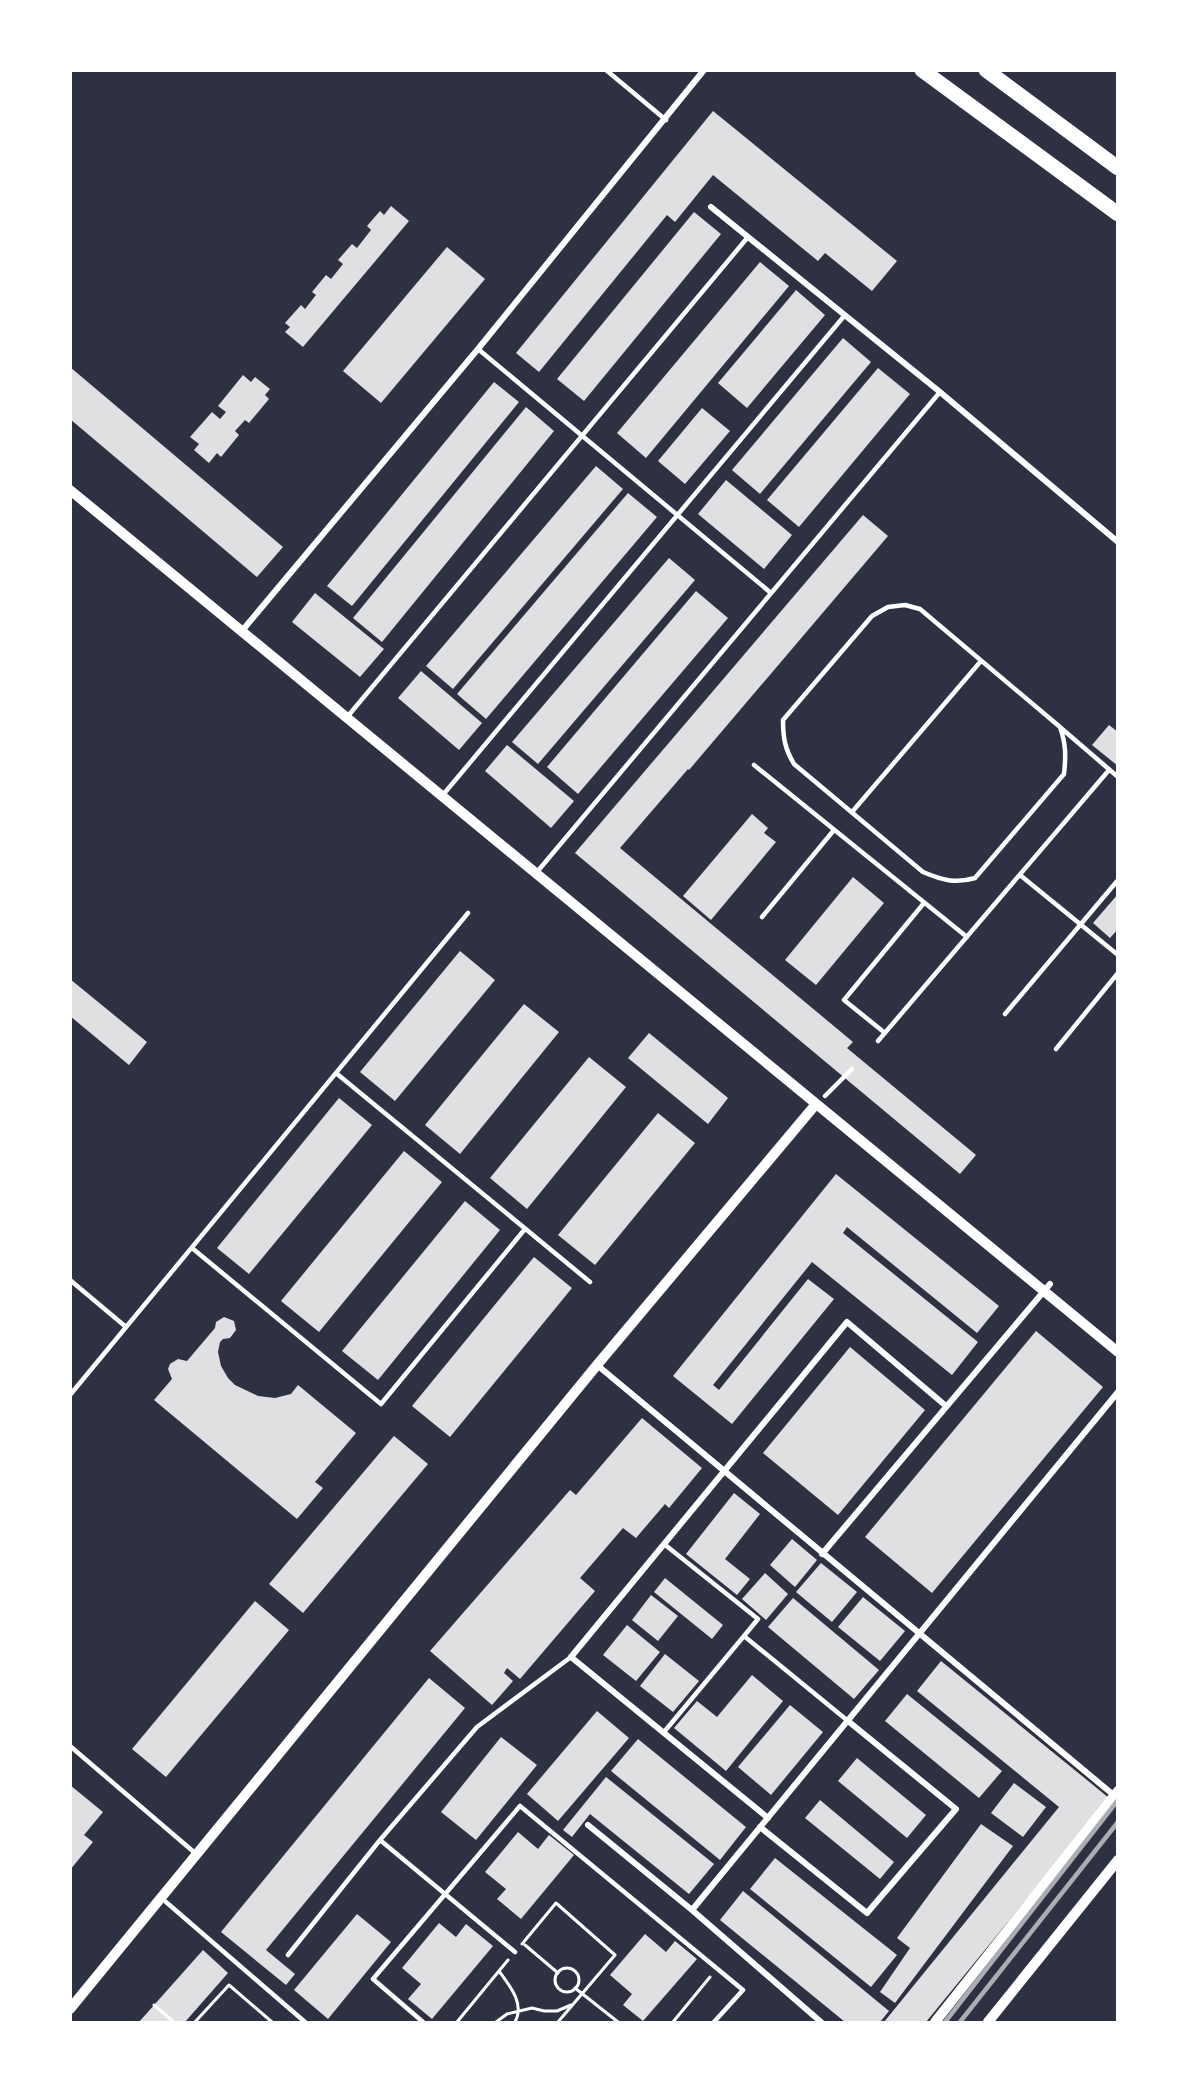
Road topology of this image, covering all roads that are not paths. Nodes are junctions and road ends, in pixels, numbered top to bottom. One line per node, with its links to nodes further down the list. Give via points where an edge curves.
1 (606, 70): 5 (lane)
2 (704, 70): 5 (street)
3 (922, 70): 8 (highway)
4 (986, 70): 6 (highway)
5 (666, 120): 11 (street)
6 (1118, 168)
7 (711, 207): 9 (street)
8 (1118, 214)
9 (748, 237): 10 (street); 13 (lane)
10 (845, 315): 12 (street); 15 (lane)
11 (478, 349): 13 (lane); 18 (street)
12 (940, 392): 16 (street); 17 (lane)
13 (583, 435): 15 (lane); 20 (lane)
14 (70, 490): 18 (street)
15 (678, 514): 17 (lane); 25 (lane)
16 (1118, 542)
17 (771, 593): 28 (lane)
18 (241, 632): 20 (street)
19 (981, 661): 21 (lane); 26 (lane); 26 (lane, via 920,609 905,605 888,607 872,616 783,720 785,749 794,764)
20 (346, 717): 25 (street)
21 (1060, 727): 23 (lane); 26 (lane, via 1065,741 1064,774 975,878 944,881 923,872)
22 (754, 765): 27 (lane)
23 (1109, 770): 24 (lane); 29 (lane)
24 (1118, 777)
25 (442, 796): 28 (street)
26 (852, 813)
27 (834, 830): 31 (lane); 33 (lane)
28 (536, 873): 45 (street)
29 (1020, 875): 34 (lane); 35 (lane)
30 (1118, 880): 34 (lane)
31 (924, 903): 35 (lane); 39 (lane, via 844,1000)
32 (468, 913): 43 (lane)
33 (762, 917)
34 (1080, 924): 36 (lane); 38 (lane)
35 (967, 937): 39 (lane)
36 (1118, 955)
37 (1118, 973): 41 (lane)
38 (1005, 1014)
39 (885, 1033): 40 (lane)
40 (878, 1041)
41 (1056, 1049)
42 (852, 1069): 44 (lane)
43 (336, 1073): 46 (lane); 47 (lane)
44 (825, 1096)
45 (816, 1104): 50 (street); 53 (street)
46 (525, 1229): 47 (lane, via 381,1404); 49 (lane)
47 (192, 1248): 51 (lane)
48 (70, 1280): 51 (lane)
49 (590, 1282)
50 (1047, 1288): 52 (street); 56 (street)
51 (126, 1327): 55 (lane)
52 (1118, 1352)
53 (597, 1365): 57 (street); 71 (street)
54 (1118, 1392): 60 (street)
55 (70, 1395)
56 (946, 1406): 57 (street, via 847,1322); 59 (street)
57 (725, 1470): 58 (street); 59 (street)
58 (664, 1544): 61 (lane, via 758,1619); 62 (street)
59 (822, 1554): 60 (street)
60 (919, 1632): 63 (street); 66 (street)
61 (744, 1635): 63 (lane); 64 (lane)
62 (572, 1657): 64 (street); 70 (lane, via 477,1727)
63 (848, 1721): 67 (street); 69 (street, via 956,1809 867,1913)
64 (664, 1732): 67 (street)
65 (70, 1746): 71 (lane)
66 (1116, 1795): 83 (street)
67 (768, 1818): 69 (street)
68 (588, 1825): 75 (street)
69 (760, 1827): 75 (street)
70 (380, 1840): 73 (lane); 77 (lane)
71 (197, 1855): 78 (street)
72 (1118, 1860): 84 (street)
73 (444, 1893): 76 (lane); 80 (lane, via 373,1978); 81 (lane, via 520,1806 742,1990)
74 (166, 1902): 79 (lane)
75 (692, 1910): 82 (street)
76 (515, 1952)
77 (288, 1955)
78 (70, 2009)
79 (305, 2022)
80 (423, 2022)
81 (714, 2022)
82 (821, 2022)
83 (935, 2022)
84 (988, 2022)

